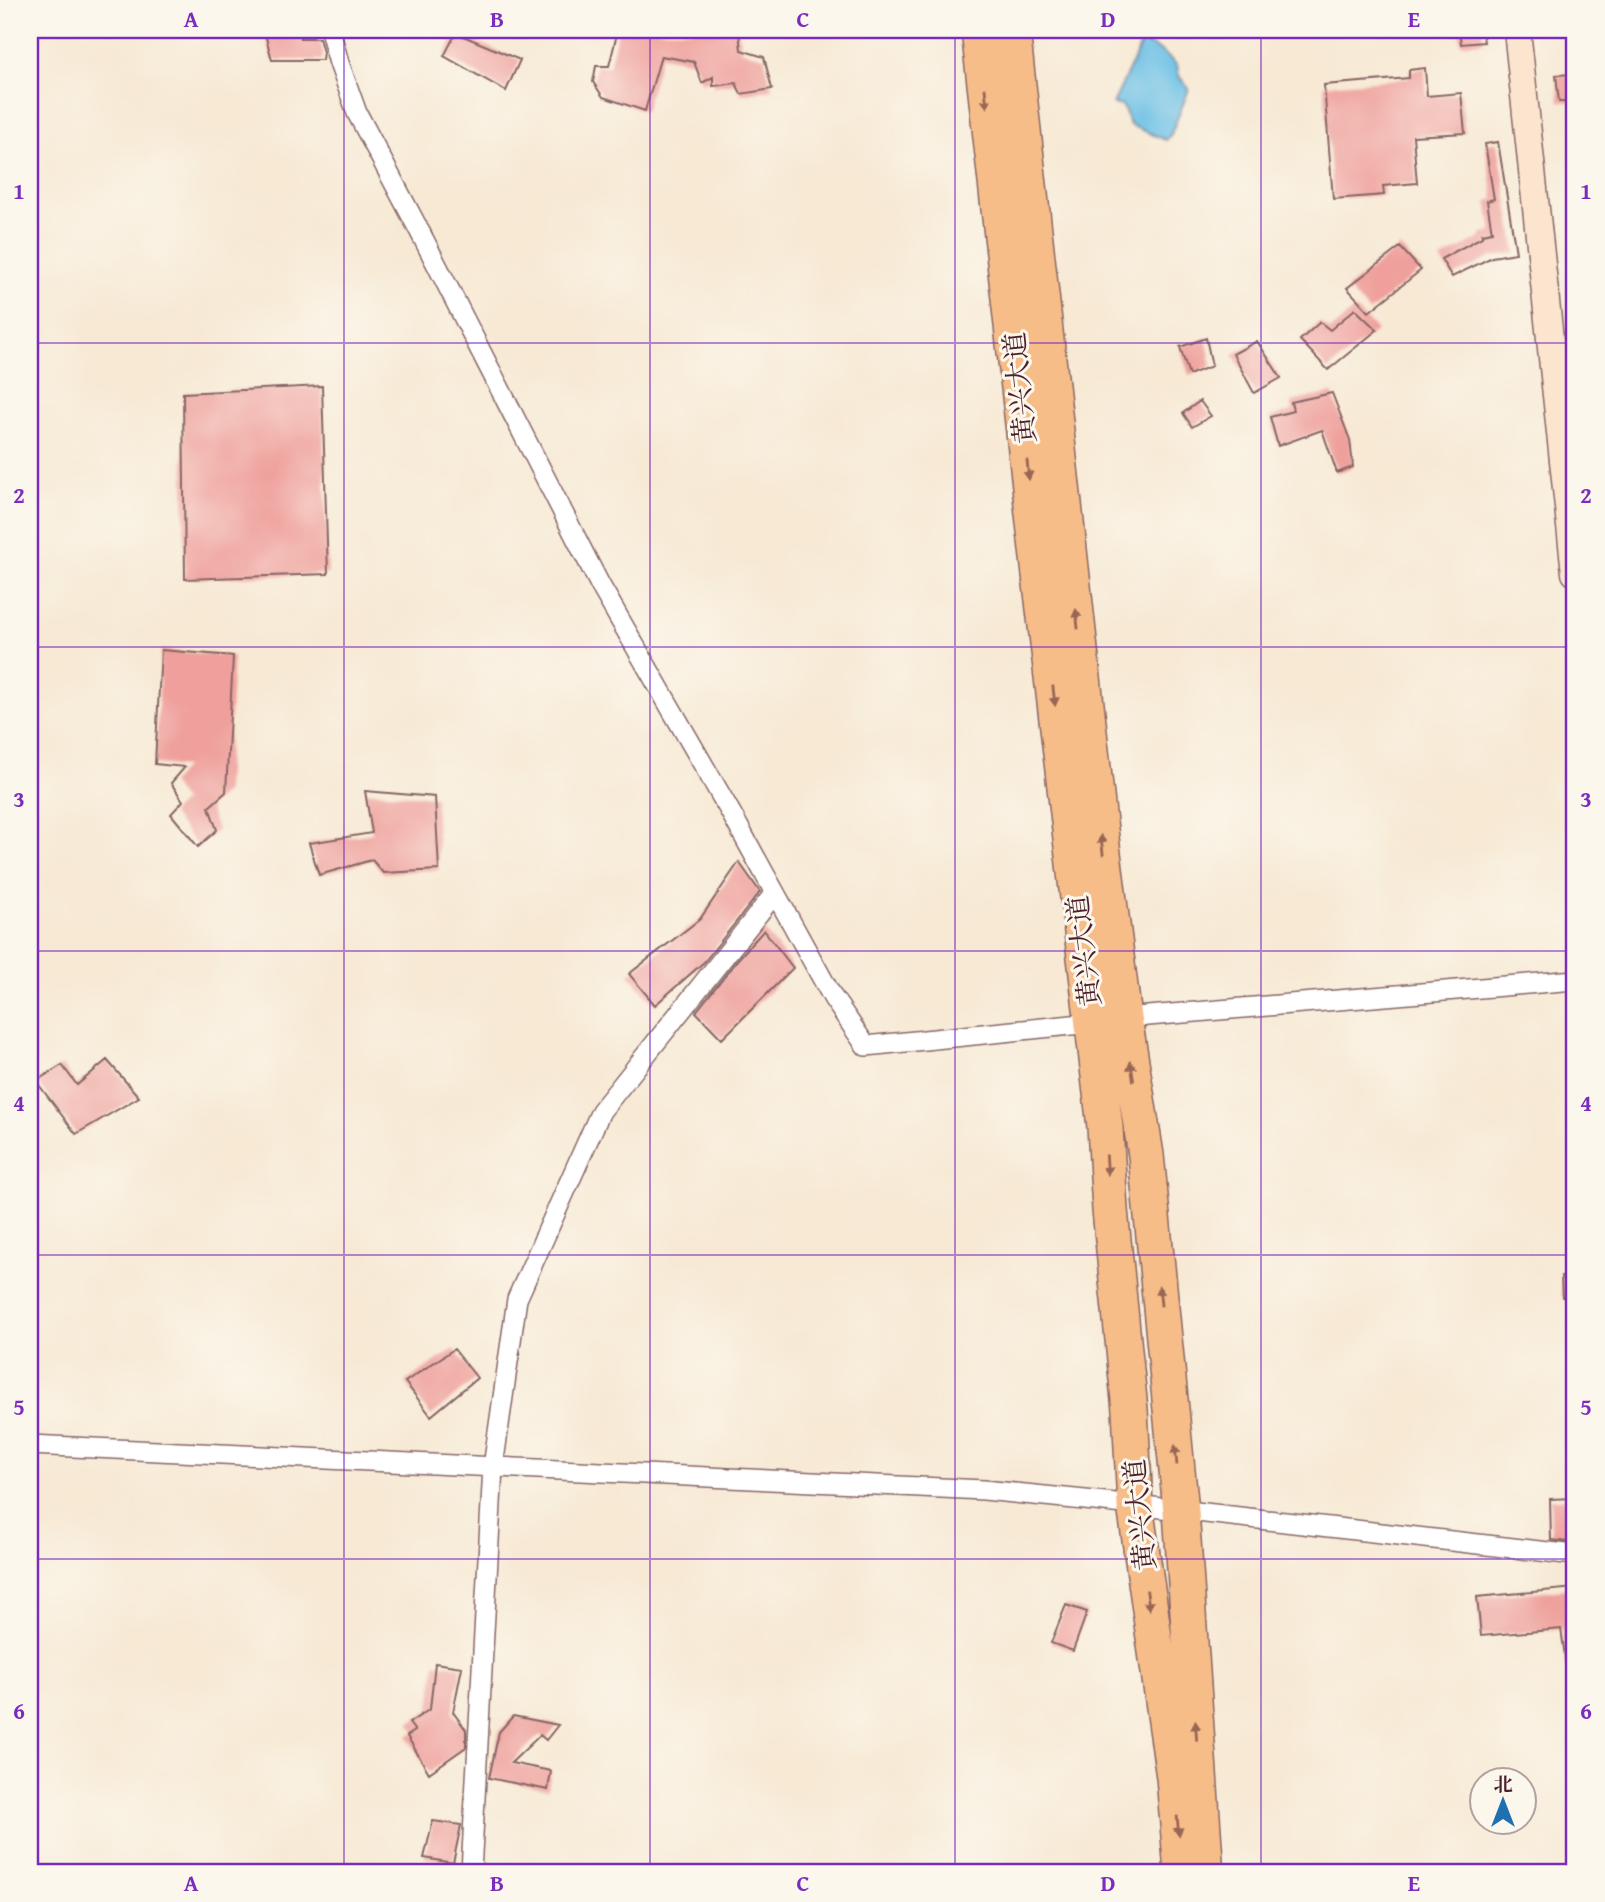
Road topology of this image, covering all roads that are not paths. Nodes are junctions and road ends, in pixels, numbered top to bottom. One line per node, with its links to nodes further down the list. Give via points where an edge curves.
1 (330, 30): 6 (street, via 357,113 600,585)
2 (979, 30): 8 (highway, 黄兴大道, one-way to 8)
3 (1012, 30): 8 (highway, 黄兴大道, one-way to 3, via 1098,814)
4 (1517, 30): 5 (street)
5 (1575, 573)
6 (775, 893): 8 (street, via 833,998 866,1046); 12 (street, via 601,1111 517,1299)
7 (1575, 980): 8 (street)
8 (1108, 1020): 9 (highway, 黄兴大道, one-way to 8, via 1146,1155); 10 (highway, 黄兴大道, one-way to 10, via 1105,1127)
9 (1164, 1334): 10 (highway, via 1159,1350 1146,1359 1132,1353); 14 (highway, 黄兴大道, one-way to 9)
10 (1123, 1338): 13 (highway, 黄兴大道)
11 (30, 1445): 12 (street)
12 (493, 1467): 13 (street, via 984,1490); 16 (street)
13 (1135, 1505): 14 (street); 17 (highway, 黄兴大道, one-way to 17, via 1174,1777)
14 (1181, 1511): 15 (street); 18 (highway, 黄兴大道, one-way to 14)
15 (1575, 1555)
16 (471, 1872)
17 (1182, 1872)
18 (1206, 1872)

